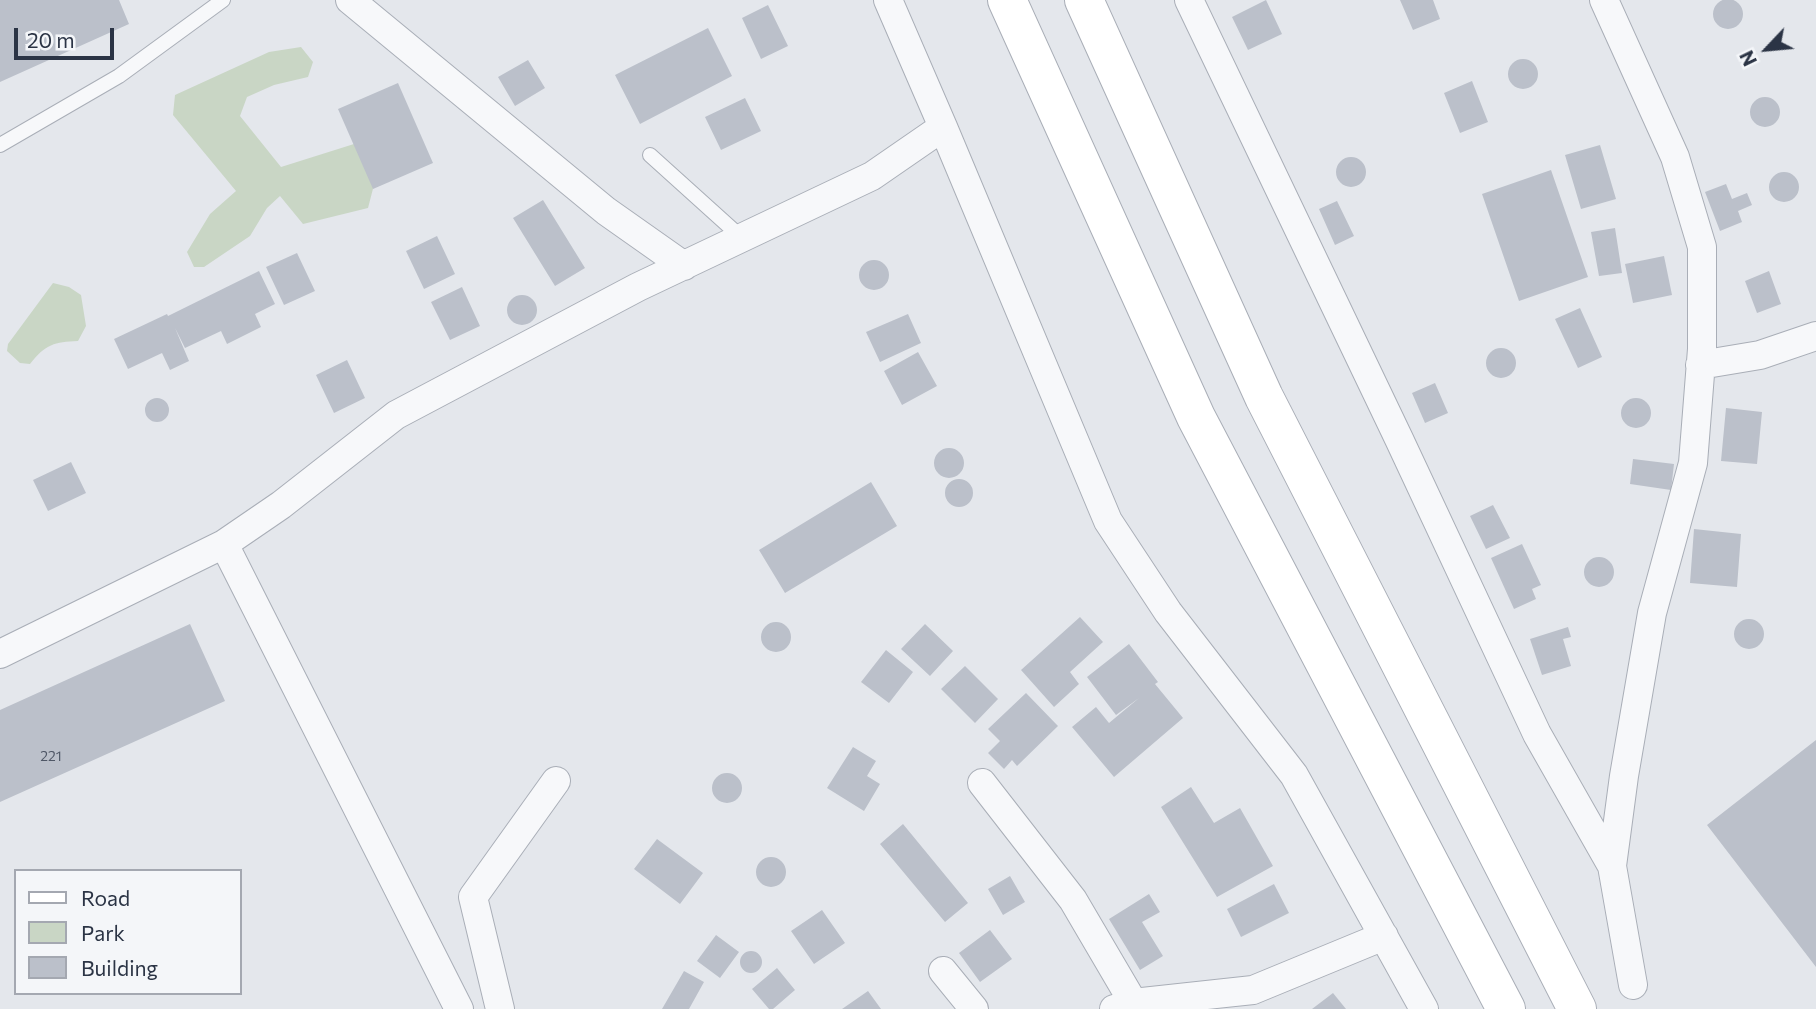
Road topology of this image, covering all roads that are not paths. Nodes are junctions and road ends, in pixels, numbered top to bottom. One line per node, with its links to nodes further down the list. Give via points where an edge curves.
1 (223, 0): 9 (lane, via 119,76)
2 (350, 0): 12 (street, via 606,212)
3 (888, 0): 8 (street)
4 (1007, 0): 28 (main road, via 1196,417)
5 (1084, 0): 29 (main road, via 1264,397)
6 (1189, 0): 19 (street, via 1536,734)
7 (1604, 0): 14 (street, via 1675,157 1702,247)
8 (943, 127): 11 (street, via 872,176); 20 (street, via 1108,521 1168,612 1294,775)
9 (0, 145)
10 (650, 155): 11 (lane)
11 (742, 238): 12 (street)
12 (684, 266): 15 (street, via 397,415)
13 (1816, 336): 14 (street, via 1760,355)
14 (1700, 365): 19 (street, via 1693,463 1652,613)
15 (225, 544): 16 (street); 24 (street)
16 (0, 654)
17 (556, 781): 25 (street, via 473,897)
18 (982, 783): 23 (street, via 1073,900)
19 (1612, 866): 22 (street)
20 (1384, 936): 23 (street, via 1253,990); 27 (street)
21 (943, 971): 26 (street)
22 (1633, 985)
23 (1128, 1007)
24 (459, 1009)
25 (500, 1009)
26 (974, 1009)
27 (1424, 1009)
28 (1506, 1009)
29 (1577, 1009)

